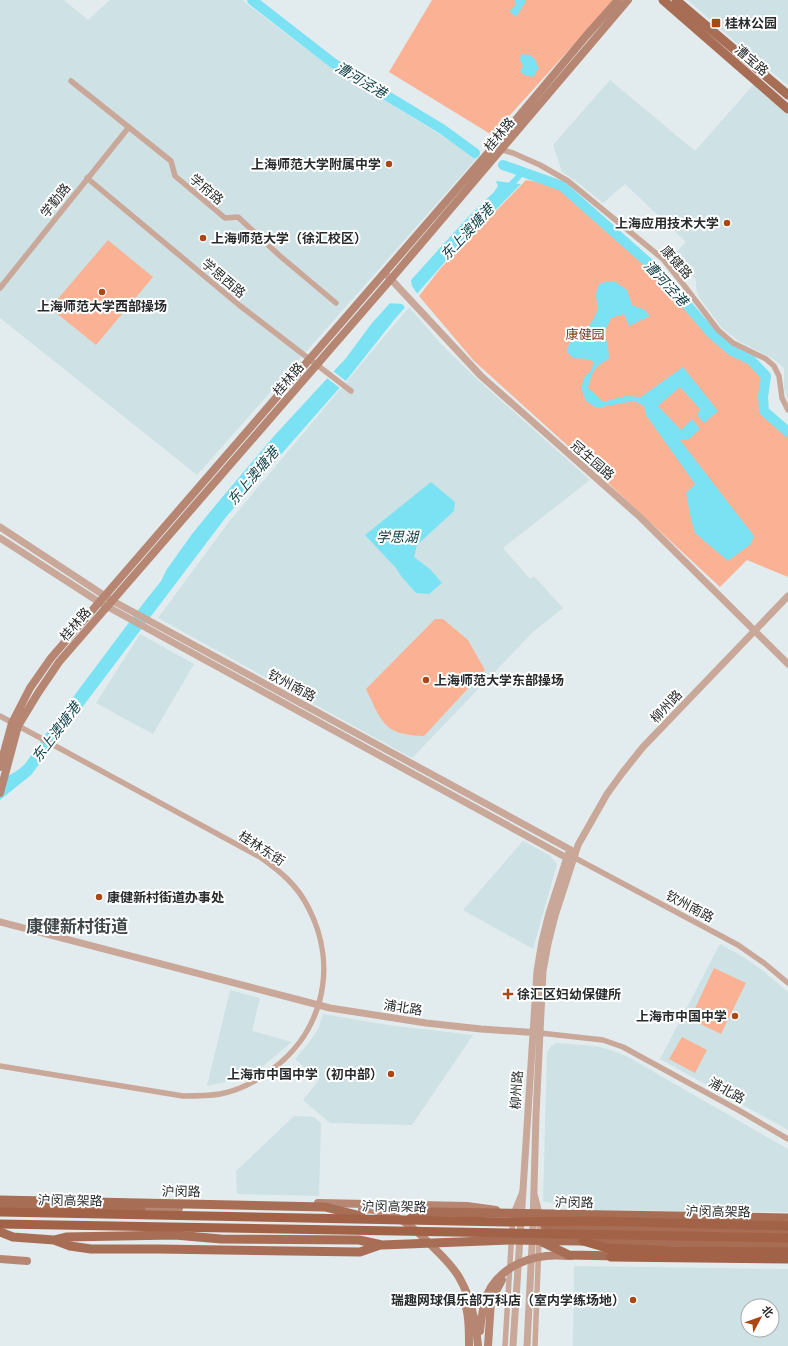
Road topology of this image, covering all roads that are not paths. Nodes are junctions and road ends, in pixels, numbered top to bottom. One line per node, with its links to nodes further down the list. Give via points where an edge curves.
1 (618, 0): 9 (main road, 桂林路, via 586,36)
2 (628, 0): 9 (main road, 桂林路)
3 (663, 0): 7 (main road, 漕宝路)
4 (676, 0): 6 (main road, 漕宝路)
5 (71, 81): 8 (street, 学府路)
6 (788, 95)
7 (788, 109)
8 (129, 127): 10 (street, 学勤路); 14 (street, 学府路, via 171,161 175,176 225,218 238,217)
9 (498, 148): 11 (main road, 桂林路); 12 (main road, 桂林路); 18 (street, 康健路, via 527,159 568,181 663,259 718,330 733,343 766,359 774,366 779,376 782,398)
10 (87, 178): 13 (street, 学勤路); 15 (street, 学思西路, via 239,305)
11 (385, 272): 12 (street, 冠生园路); 15 (main road, 桂林路)
12 (391, 279): 16 (main road, 桂林路); 23 (street, 冠生园路, via 481,376 640,517)
13 (0, 288)
14 (336, 303)
15 (309, 359): 16 (street, 学思西路); 22 (main road, 桂林路)
16 (317, 365): 17 (street, 学思西路); 22 (main road, 桂林路)
17 (348, 389)
18 (788, 410)
19 (0, 527): 22 (street, 钦州南路)
20 (0, 538): 22 (street, 钦州南路)
21 (788, 596): 23 (street, 柳州路)
22 (105, 601): 26 (main road, 桂林路); 30 (street, 钦州南路, via 151,622); 31 (street, 钦州南路, via 144,627)
23 (754, 630): 24 (street, 冠生园路); 29 (street, 柳州路, via 633,759 604,800)
24 (788, 664)
25 (0, 716): 26 (street, 桂林东街)
26 (15, 724): 27 (main road, 桂林路); 34 (street, 桂林东街, via 260,857 280,871 296,888 317,928 324,976)
27 (3, 770): 28 (main road, 桂林路)
28 (0, 793)
29 (578, 845): 30 (street, 柳州路); 31 (street, 柳州路)
30 (571, 850): 31 (street, 柳州路)
31 (571, 858): 33 (street, 钦州南路, via 738,945); 35 (street, 柳州路, via 549,913 542,941); 36 (street, 柳州路, via 543,971)
32 (0, 922): 34 (street, 浦北路)
33 (788, 983)
34 (319, 1005): 35 (street, 浦北路, via 426,1023); 37 (street, 桂林东街, via 308,1030 284,1061 255,1081 221,1094 184,1096)
35 (532, 1033): 36 (street, 浦北路); 43 (street, 柳州路, via 522,1191)
36 (540, 1033): 38 (street, 浦北路, via 603,1040 623,1047); 44 (street, 柳州路, via 534,1192)
37 (0, 1066)
38 (788, 1139)
39 (0, 1199): 46 (main road, 沪闵路, via 325,1208); 49 (main road, via 29,1197 467,1206)
40 (0, 1207): 46 (main road, 沪闵路)
41 (0, 1212): 42 (highway, 沪闵高架路)
42 (17, 1212): 49 (highway, 沪闵高架路, via 498,1222); 74 (main road, via 117,1208 372,1209 406,1222 418,1231)
43 (517, 1214): 44 (main road, 沪闵路); 47 (main road, 沪闵路, via 432,1212); 53 (street, 柳州路)
44 (537, 1214): 45 (main road, 沪闵路); 54 (street, 柳州路)
45 (603, 1215): 48 (main road, 沪闵路); 50 (highway)
46 (361, 1216): 47 (main road, 沪闵路)
47 (417, 1218): 53 (main road)
48 (788, 1218)
49 (594, 1221): 55 (highway, 沪闵高架路)
50 (635, 1221): 51 (highway); 56 (highway)
51 (788, 1222)
52 (0, 1224): 60 (highway, 沪闵高架路)
53 (516, 1225): 54 (main road); 63 (street, 柳州路)
54 (536, 1226): 56 (main road); 64 (street, 柳州路)
55 (788, 1226)
56 (604, 1227): 57 (main road)
57 (788, 1231)
58 (0, 1232): 59 (main road)
59 (13, 1237): 61 (main road); 62 (main road)
60 (788, 1238)
61 (0, 1240)
62 (54, 1240): 66 (main road, via 66,1237 175,1235 222,1239 359,1240); 66 (main road, via 70,1246 91,1249 360,1252)
63 (515, 1240): 64 (main road); 66 (main road); 78 (street); 79 (street, 柳州路)
64 (536, 1241): 65 (main road); 71 (main road, via 569,1255); 80 (street, 柳州路); 81 (street)
65 (583, 1241): 67 (main road); 68 (highway, via 620,1249)
66 (382, 1245)
67 (788, 1246)
68 (788, 1252)
69 (610, 1257): 71 (highway); 73 (main road, via 546,1256 526,1260)
70 (0, 1259): 72 (main road)
71 (788, 1260)
72 (26, 1261)
73 (512, 1267): 76 (main road, via 503,1272 491,1286 484,1303); 77 (main road, via 501,1281 491,1301)
74 (457, 1274): 75 (main road, via 466,1303); 76 (main road, via 472,1308)
75 (469, 1346)
76 (478, 1346)
77 (488, 1346)
78 (505, 1346)
79 (513, 1346)
80 (527, 1346)
81 (535, 1346)

